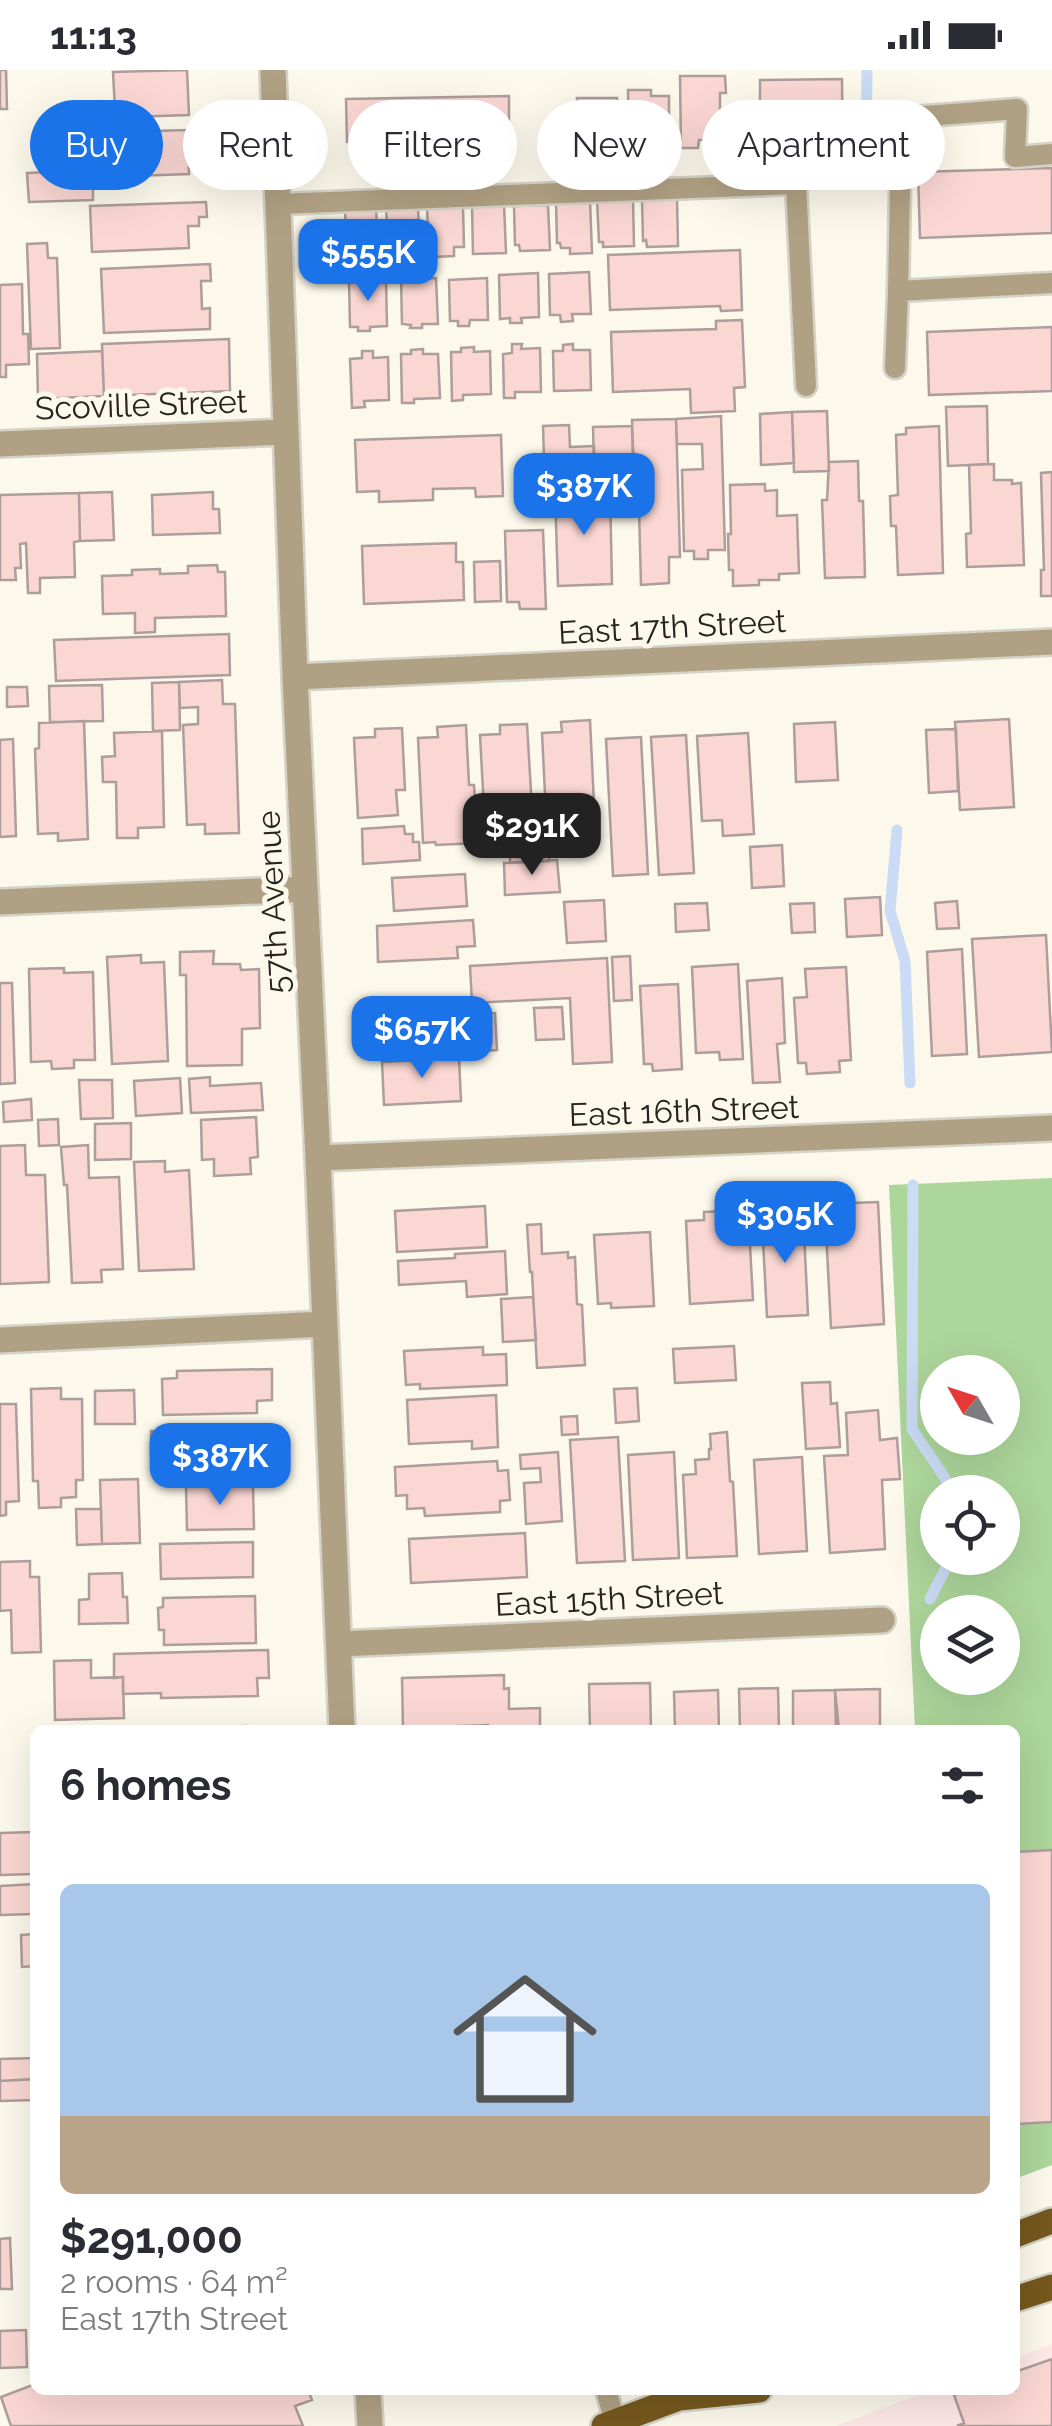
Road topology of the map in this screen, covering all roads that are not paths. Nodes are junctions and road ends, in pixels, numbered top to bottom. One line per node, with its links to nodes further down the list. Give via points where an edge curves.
1 (273, 70): 5 (street, 57th Avenue)
2 (945, 115): 3 (lane, via 1016,109 1015,156)
3 (1052, 154)
4 (900, 190): 7 (lane)
5 (278, 204): 9 (lane, via 796,184); 10 (street, 57th Avenue)
6 (1052, 284): 7 (lane)
7 (898, 291): 8 (lane)
8 (895, 368)
9 (806, 386)
10 (286, 432): 11 (street, Scoville Street); 13 (street, 57th Avenue)
11 (0, 444)
12 (1052, 642): 13 (street, East 17th Street)
13 (295, 677): 14 (street, 57th Avenue)
14 (305, 889): 15 (street); 17 (street, 57th Avenue)
15 (0, 902)
16 (1052, 1128): 17 (street, East 16th Street)
17 (318, 1158): 18 (street, 57th Avenue)
18 (324, 1324): 19 (street); 21 (street, 57th Avenue)
19 (0, 1340)
20 (882, 1620): 21 (street, East 15th Street)
21 (339, 1644): 22 (street, 57th Avenue)
22 (342, 1725)
23 (1052, 2221): 24 (main road)
24 (1020, 2232)
25 (1052, 2287): 26 (main road)
26 (1020, 2298)
27 (368, 2395): 31 (street)
28 (606, 2395): 30 (lane)
29 (681, 2395): 30 (main road)
30 (609, 2424)
31 (370, 2426)

